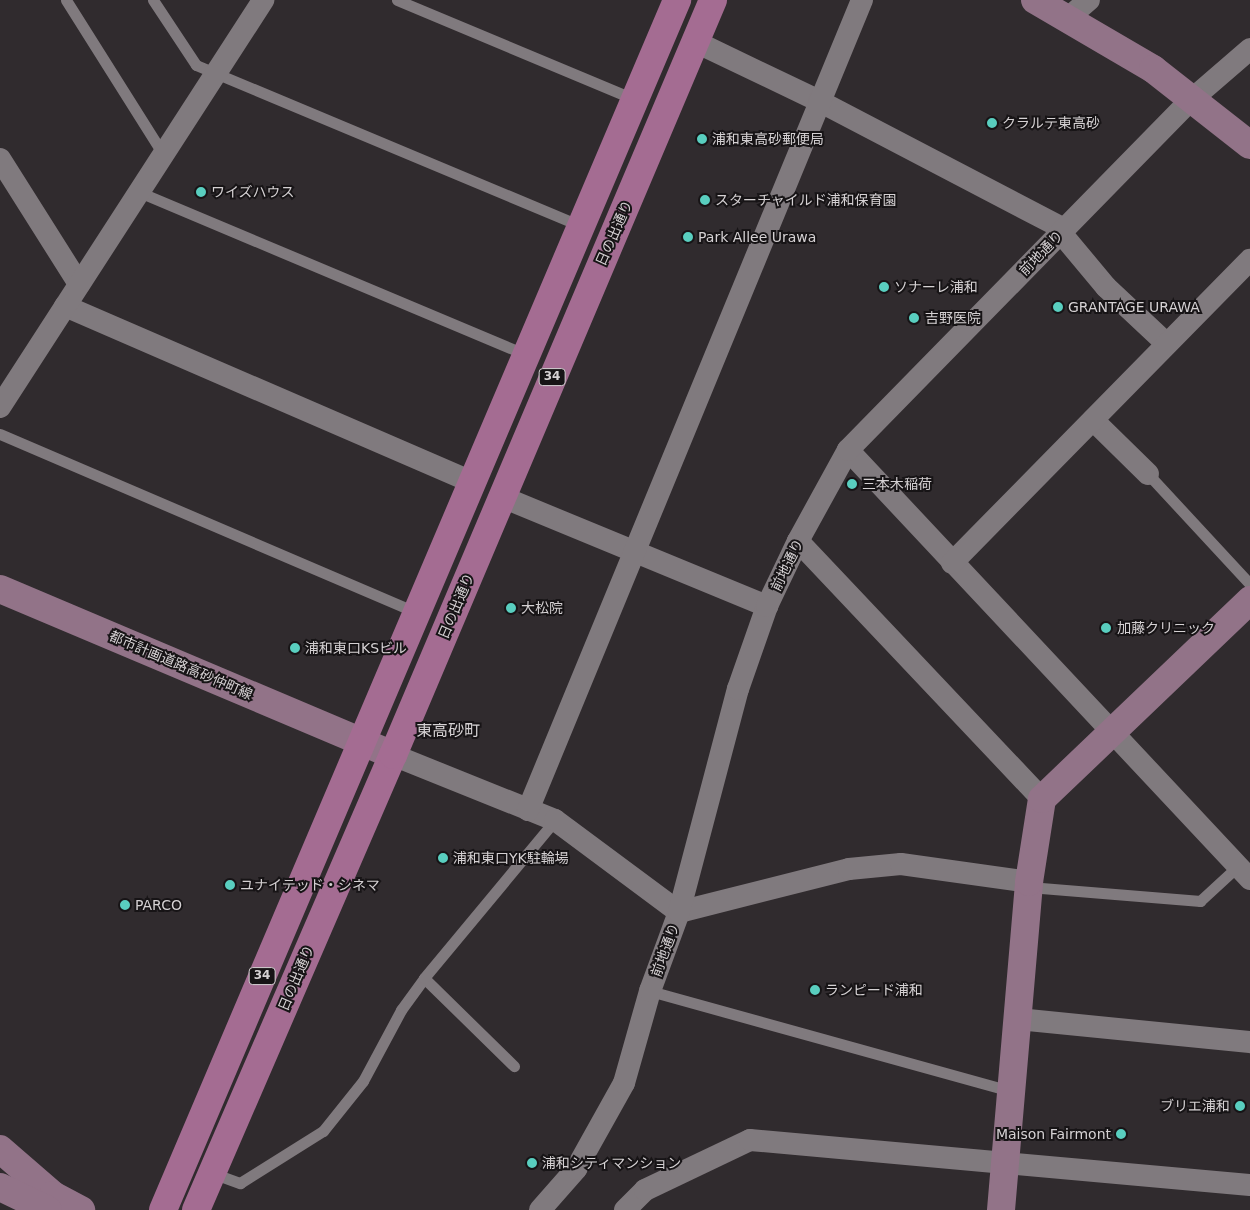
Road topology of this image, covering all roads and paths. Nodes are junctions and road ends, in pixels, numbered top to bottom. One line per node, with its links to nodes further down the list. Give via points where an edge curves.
1 (66, 0): 18 (lane)
2 (153, 0): 13 (lane, via 196,64)
3 (263, 0): 13 (street)
4 (397, 0): 14 (lane)
5 (677, 0): 14 (main road, 34)
6 (713, 0): 11 (main road, 日の出通り / 34)
7 (862, 0): 16 (street)
8 (1036, 0): 10 (street)
9 (1089, 0): 10 (street)
10 (1068, 19): 15 (street, via 1153,69)
11 (696, 42): 16 (street); 34 (main road, 日の出通り / 34)
12 (1250, 49): 15 (street, 前地通り)
13 (216, 73): 18 (street); 21 (lane)
14 (634, 99): 21 (main road, 34)
15 (1191, 100): 17 (street); 22 (street, 前地通り)
16 (820, 101): 22 (street); 36 (street, via 739,306)
17 (1250, 146)
18 (163, 154): 20 (street)
19 (0, 159): 24 (street)
20 (139, 192): 24 (street); 27 (lane)
21 (580, 226): 27 (main road, 34)
22 (1063, 231): 26 (street, via 1106,287); 31 (street, 前地通り)
23 (1250, 260): 26 (street)
24 (79, 284): 25 (street)
25 (65, 306): 28 (street); 33 (street)
26 (1167, 344): 29 (street)
27 (525, 354): 33 (main road, 34)
28 (0, 407)
29 (1093, 420): 32 (street); 37 (street)
30 (0, 434): 42 (lane)
31 (848, 450): 35 (street, 前地通り); 37 (street)
32 (1148, 474): 38 (lane)
33 (471, 482): 42 (main road, 34)
34 (502, 497): 36 (street); 45 (main road, 日の出通り / 34)
35 (798, 541): 41 (street, 前地通り); 46 (street)
36 (635, 551): 41 (street); 47 (street)
37 (952, 563): 43 (street)
38 (1250, 584)
39 (0, 589): 44 (street, 都市計画道路高砂仲町線)
40 (1250, 600): 43 (street)
41 (767, 606): 51 (street, 前地通り, via 738,689)
42 (416, 612): 44 (main road, 34)
43 (1112, 730): 46 (street); 49 (street)
44 (361, 741): 45 (street, 都市計画道路高砂仲町線); 65 (main road, 34)
45 (393, 755): 47 (street); 60 (main road, 日の出通り / 34)
46 (1042, 799): 50 (street)
47 (528, 810): 48 (street)
48 (555, 820): 51 (street); 52 (lane)
49 (1244, 872): 50 (lane, via 1200,901)
50 (1029, 885): 51 (street, via 901,864 849,869); 54 (street)
51 (680, 912): 53 (street, 前地通り)
52 (424, 978): 56 (lane); 60 (lane, via 401,1010 363,1081 323,1131 240,1183)
53 (650, 991): 57 (lane); 67 (street, 前地通り, via 624,1083 576,1169)
54 (1018, 1019): 55 (street); 57 (street)
55 (1250, 1042)
56 (514, 1066)
57 (1010, 1091): 59 (street)
58 (0, 1149): 64 (street, via 53,1195)
59 (1004, 1162): 61 (street); 68 (street, via 750,1140 645,1190); 69 (street)
60 (212, 1173): 66 (main road, 日の出通り / 34)
61 (1250, 1185)
62 (0, 1187): 63 (street)
63 (48, 1210)
64 (81, 1210)
65 (163, 1210)
66 (196, 1210)
67 (540, 1210)
68 (625, 1210)
69 (1001, 1210)

